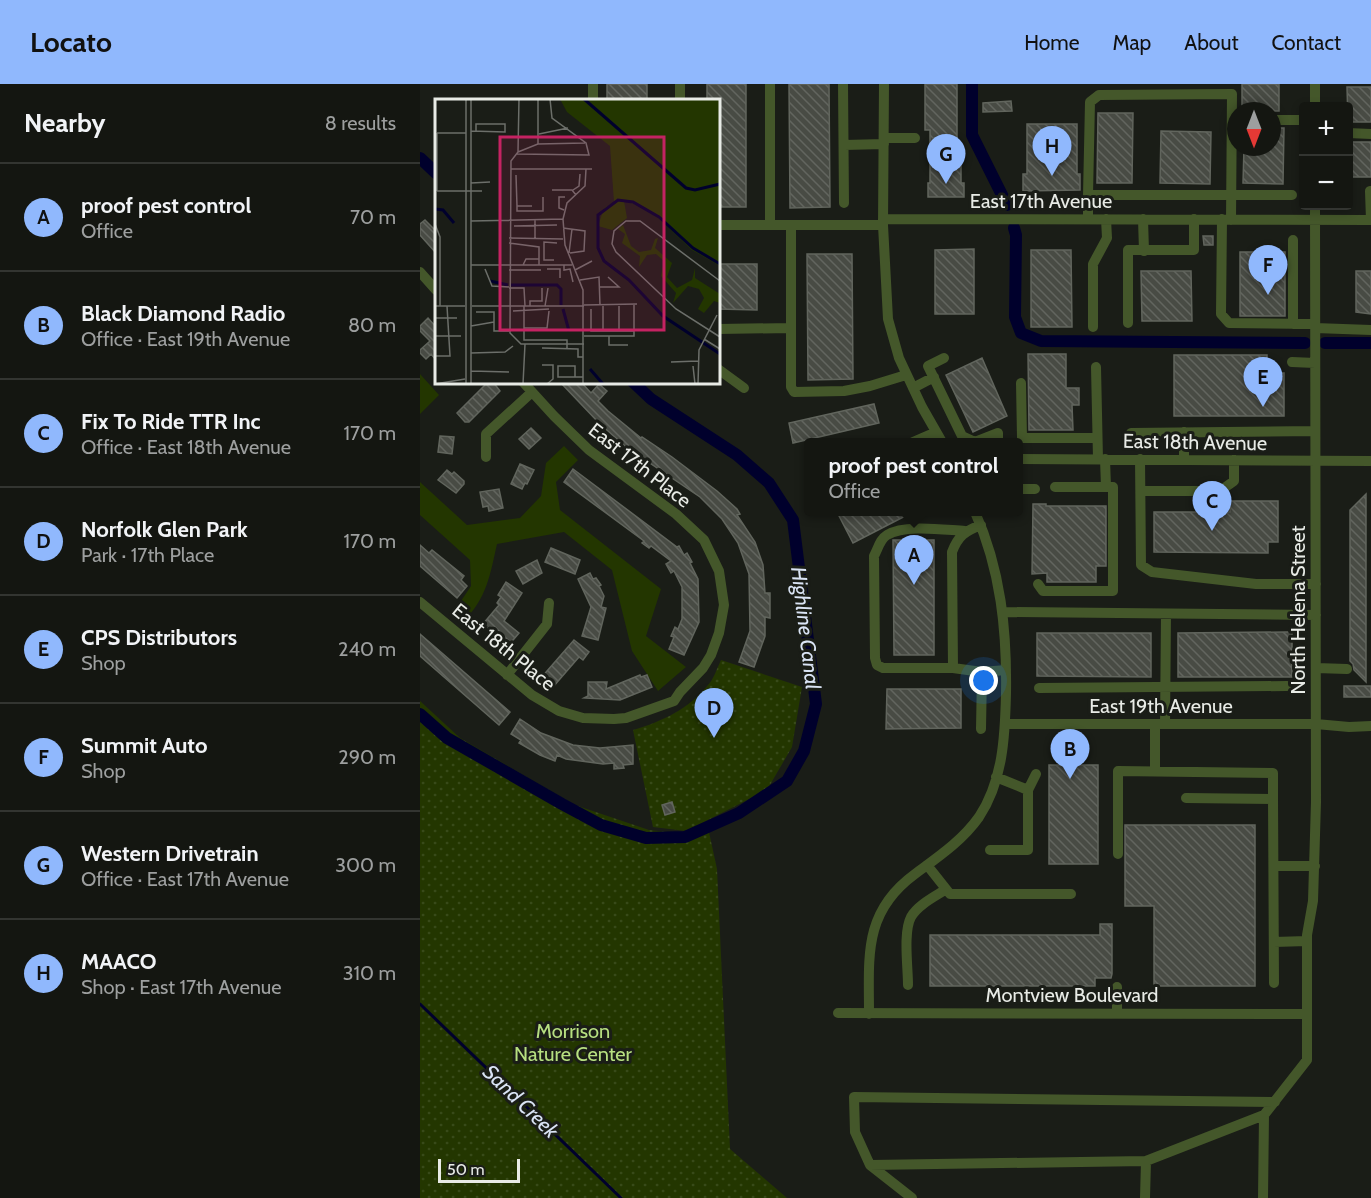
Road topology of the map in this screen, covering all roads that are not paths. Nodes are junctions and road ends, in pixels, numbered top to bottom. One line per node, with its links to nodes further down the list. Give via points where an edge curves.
1 (770, 84): 31 (street)
2 (843, 84): 14 (street)
3 (884, 84): 13 (street)
4 (1315, 84): 7 (street)
5 (1148, 89): 6 (street); 17 (street, via 1099,95 1090,102)
6 (1232, 89)
7 (1315, 102)
8 (1281, 120): 9 (street)
9 (1299, 120)
10 (1353, 133): 11 (street)
11 (1371, 134)
12 (915, 138): 13 (street)
13 (884, 141): 14 (street); 29 (street)
14 (844, 145): 20 (street)
15 (1233, 156): 18 (street)
16 (1370, 191): 28 (street)
17 (1088, 195): 18 (street); 22 (street)
18 (1232, 195): 19 (street); 26 (street)
19 (1292, 195)
20 (844, 203)
21 (1315, 210): 27 (street, North Helena Street)
22 (1088, 219): 23 (street, East 17th Avenue); 29 (street, East 17th Avenue)
23 (1106, 219): 24 (street, East 17th Avenue); 40 (street, via 1107,238 1094,264)
24 (1143, 219): 25 (street, East 17th Avenue); 34 (street)
25 (1194, 219): 26 (street, East 17th Avenue); 34 (street, via 1194,250)
26 (1226, 220): 27 (street, East 17th Avenue); 38 (street, via 1221,314 1228,323)
27 (1316, 220): 28 (street, East 17th Avenue); 39 (street, North Helena Street)
28 (1371, 220)
29 (884, 222): 32 (street, East 17th Avenue); 49 (street, via 888,319)
30 (720, 225): 31 (street, East 17th Avenue)
31 (770, 225): 32 (street, East 17th Avenue)
32 (791, 225): 41 (street)
33 (1293, 240): 38 (street)
34 (1144, 251): 37 (street, via 1128,250)
35 (420, 273): 36 (street)
36 (435, 289)
37 (1128, 323)
38 (1293, 324): 39 (street)
39 (1315, 326): 43 (street); 46 (street, North Helena Street)
40 (1094, 327)
41 (791, 328): 42 (street); 49 (street, via 794,392 844,391)
42 (720, 329)
43 (1371, 330)
44 (944, 358): 50 (street, via 928,366)
45 (1292, 363): 46 (street)
46 (1315, 363): 56 (street, North Helena Street)
47 (1096, 367): 65 (street)
48 (720, 370): 53 (street)
49 (906, 375): 54 (street)
50 (934, 377): 54 (street); 62 (street, via 962,436)
51 (1021, 383): 65 (street, via 1022,438)
52 (525, 384): 55 (street, East 17th Place)
53 (744, 388)
54 (913, 388): 57 (street)
55 (532, 392): 66 (street, via 486,434); 98 (street, East 17th Place, via 589,450 698,533 715,559 724,604 721,625 711,656)
56 (1315, 431): 59 (street); 72 (street, North Helena Street)
57 (936, 432): 60 (street); 61 (street)
58 (1131, 432): 59 (street)
59 (1184, 432): 70 (street)
60 (922, 438)
61 (940, 438)
62 (967, 438)
63 (983, 438): 64 (street, via 998,432)
64 (998, 438)
65 (1097, 438): 68 (street)
66 (486, 457)
67 (1023, 459): 68 (street, East 18th Avenue)
68 (1101, 459): 69 (street, East 18th Avenue); 75 (street)
69 (1140, 459): 70 (street, East 18th Avenue); 78 (street)
70 (1184, 460): 71 (street, East 18th Avenue)
71 (1234, 460): 72 (street, East 18th Avenue); 78 (street, via 1234,481 1220,491)
72 (1316, 461): 73 (street, East 18th Avenue); 83 (street, North Helena Street)
73 (1371, 461)
74 (1054, 487): 75 (street)
75 (1106, 487): 82 (street, via 1113,487 1113,591 1043,591)
76 (1023, 489): 77 (street)
77 (1035, 489)
78 (1141, 491): 83 (street, via 1141,565 1152,572 1256,584)
79 (977, 516): 80 (street)
80 (981, 525): 81 (street); 86 (street, via 996,572)
81 (965, 531): 89 (street, via 952,552); 89 (street, via 912,530 887,535 874,556 877,665)
82 (1038, 584)
83 (1316, 584): 88 (street, North Helena Street)
84 (420, 602): 94 (street, East 18th Place)
85 (549, 603): 94 (street, via 547,624)
86 (1003, 612): 87 (street); 92 (street)
87 (1166, 614): 88 (street); 96 (street)
88 (1316, 615): 90 (street, North Helena Street)
89 (952, 668): 93 (street)
90 (1316, 668): 91 (street); 101 (street, North Helena Street)
91 (1347, 669)
92 (1006, 670): 93 (street); 99 (street)
93 (982, 672): 103 (street)
94 (507, 675): 98 (street, East 18th Place, via 546,704 583,718 626,718)
95 (1287, 686): 96 (street)
96 (1166, 687): 97 (street); 100 (street)
97 (1039, 688)
98 (674, 702)
99 (1006, 724): 100 (street, East 19th Avenue); 106 (street)
100 (1160, 724): 101 (street, East 19th Avenue); 104 (street)
101 (1316, 724): 102 (street, East 19th Avenue); 114 (street, North Helena Street)
102 (1371, 726)
103 (981, 729)
104 (1155, 771): 109 (street, via 1273,773); 111 (street, via 1118,771)
105 (1036, 774): 107 (street)
106 (996, 777): 107 (street); 112 (street, via 980,815 964,836)
107 (1028, 790): 110 (street, via 1028,850)
108 (1186, 798): 109 (street)
109 (1273, 799): 113 (street)
110 (990, 850)
111 (1118, 854)
112 (927, 865): 115 (street); 124 (street, via 899,887 878,915 869,956)
113 (1274, 866): 114 (street); 118 (street)
114 (1315, 866): 117 (street, North Helena Street)
115 (945, 890): 116 (street, via 950,894); 120 (street, via 911,917 907,927)
116 (1071, 894)
117 (1307, 941): 118 (street); 125 (street, North Helena Street)
118 (1274, 942): 119 (street)
119 (1274, 983)
120 (908, 985)
121 (1117, 987): 123 (street)
122 (838, 1013): 124 (street, Montview Boulevard)
123 (1117, 1013): 124 (street, Montview Boulevard); 125 (street, Montview Boulevard)
124 (869, 1014)
125 (1307, 1014): 126 (street, North Helena Street, via 1308,1060)
126 (1275, 1102): 127 (street, North Helena Street); 129 (street, via 854,1097 855,1132)
127 (1264, 1115): 128 (street); 132 (street)
128 (1146, 1161): 129 (street); 131 (street)
129 (870, 1165): 130 (street)
130 (912, 1198)
131 (1145, 1198)
132 (1263, 1198)

